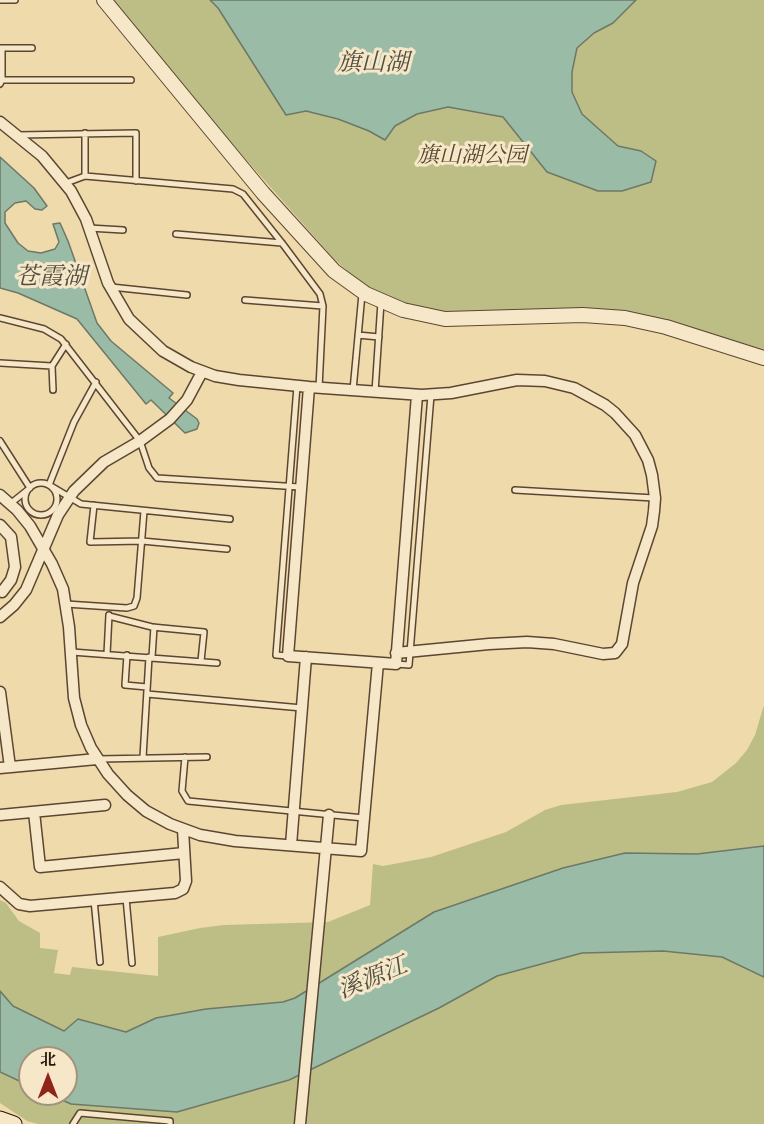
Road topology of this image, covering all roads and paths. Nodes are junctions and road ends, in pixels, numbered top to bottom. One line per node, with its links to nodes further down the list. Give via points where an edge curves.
1 (0, 0): 2 (lane)
2 (15, 0)
3 (104, 0): 19 (street, via 263,194 334,271)
4 (1, 48): 5 (lane); 7 (lane)
5 (32, 48)
6 (131, 80): 7 (lane)
7 (1, 82)
8 (0, 122): 10 (street)
9 (85, 133): 10 (lane); 11 (lane); 12 (lane, via 136,133)
10 (18, 135): 13 (street)
11 (85, 176): 12 (lane); 13 (lane)
12 (136, 181): 17 (lane, via 237,190)
13 (66, 183): 14 (street)
14 (89, 228): 15 (lane); 18 (street)
15 (123, 230)
16 (176, 234): 17 (lane)
17 (282, 243): 23 (lane, via 317,289)
18 (110, 286): 20 (lane); 31 (street, via 129,319 144,335 163,351)
19 (362, 292): 22 (street); 25 (lane)
20 (187, 295)
21 (245, 300): 23 (lane)
22 (381, 302): 26 (lane); 28 (street, via 445,319 583,315 626,318)
23 (323, 306): 33 (lane)
24 (0, 318): 27 (lane, via 51,332)
25 (358, 335): 26 (lane); 35 (lane)
26 (379, 337): 36 (lane)
27 (66, 344): 30 (lane); 32 (lane)
28 (764, 358)
29 (0, 363): 30 (lane)
30 (52, 366): 34 (lane)
31 (202, 372): 33 (street); 40 (street, via 176,413)
32 (96, 382): 40 (lane); 41 (lane, via 74,422)
33 (308, 387): 35 (street); 42 (lane); 43 (street)
34 (53, 390)
35 (353, 390): 36 (street)
36 (375, 392): 37 (street)
37 (417, 395): 38 (street); 71 (street)
38 (431, 395): 48 (street, via 525,380 574,388 610,409 635,435 648,460); 64 (lane)
39 (0, 441): 44 (lane)
40 (140, 441): 42 (lane, via 149,468 157,478); 47 (street, via 104,462)
41 (50, 485): 44 (lane, via 39,483); 44 (lane, via 57,499 53,509 44,514 34,513 27,506); 47 (lane)
42 (288, 487): 43 (lane); 68 (lane, via 276,655)
43 (300, 487): 68 (street)
44 (30, 488): 49 (lane)
45 (515, 490): 48 (lane)
46 (0, 495): 49 (street)
47 (68, 498): 50 (lane); 55 (street)
48 (656, 498): 64 (street, via 622,644 615,653 527,642)
49 (10, 504): 55 (street, via 30,526)
50 (94, 505): 51 (lane); 54 (lane, via 90,542)
51 (144, 511): 52 (lane); 54 (lane)
52 (230, 519)
53 (0, 525): 57 (street, via 11,537 15,567 11,580)
54 (142, 541): 56 (lane); 60 (lane, via 136,602 131,607)
55 (43, 549): 58 (street, via 58,576); 59 (street, via 31,579)
56 (227, 549)
57 (1, 591): 59 (street)
58 (66, 604): 60 (lane); 65 (street)
59 (13, 606): 62 (street)
60 (110, 607): 61 (lane)
61 (109, 616): 63 (lane); 66 (lane)
62 (0, 617)
63 (154, 627): 69 (lane); 72 (lane, via 204,632)
64 (410, 651): 71 (street)
65 (70, 652): 66 (lane); 81 (street, via 78,713)
66 (107, 654): 67 (lane)
67 (127, 655): 69 (lane); 75 (lane, via 125,685)
68 (288, 656): 70 (street)
69 (151, 657): 72 (lane); 75 (lane)
70 (306, 657): 74 (street); 77 (street)
71 (396, 658): 74 (street)
72 (201, 661): 73 (lane)
73 (217, 663)
74 (378, 663): 88 (street)
75 (147, 691): 77 (lane); 80 (lane)
76 (0, 692): 82 (street)
77 (302, 708): 85 (street)
78 (185, 757): 79 (lane); 80 (lane); 85 (lane, via 182,791 188,801)
79 (207, 757)
80 (143, 758): 81 (lane)
81 (97, 759): 82 (street); 89 (street, via 138,804)
82 (5, 768)
83 (105, 806): 84 (street)
84 (34, 812): 86 (street); 92 (street, via 40,867)
85 (293, 812): 87 (lane); 90 (street)
86 (0, 815)
87 (329, 815): 88 (lane); 91 (street)
88 (364, 818): 91 (street, via 361,851)
89 (183, 830): 90 (street, via 226,840); 92 (street)
90 (291, 845): 91 (street)
91 (326, 848): 102 (street)
92 (184, 853): 94 (street, via 186,881 180,892)
93 (0, 887): 95 (street, via 24,905)
94 (126, 898): 95 (street); 97 (lane)
95 (94, 900): 96 (lane)
96 (100, 962)
97 (132, 963)
98 (0, 1119): 99 (main road)
99 (14, 1124)
100 (73, 1124): 101 (lane, via 80,1113)
101 (170, 1124)
102 (300, 1124)

